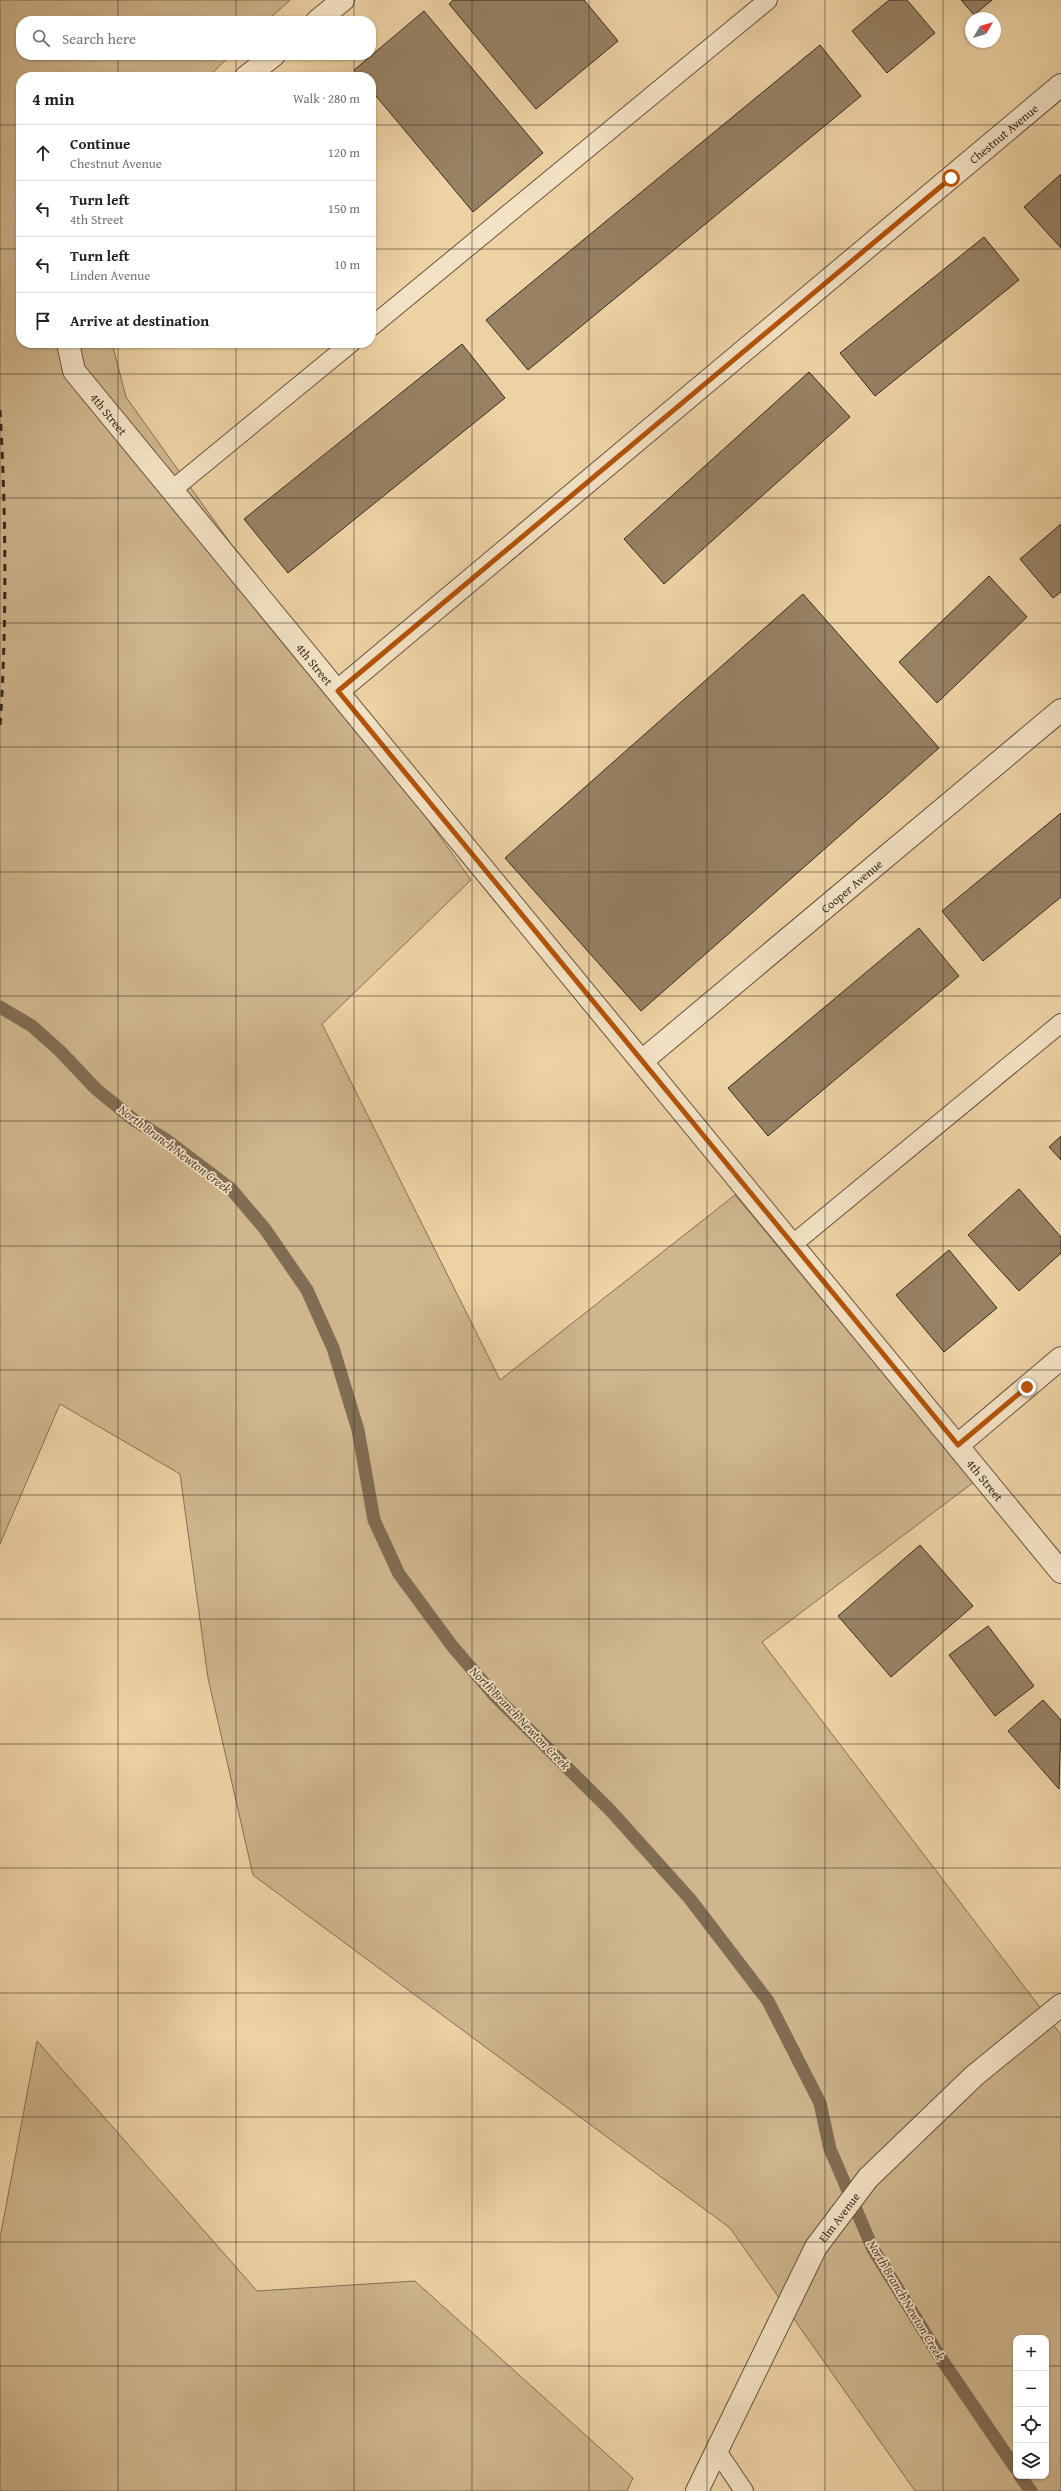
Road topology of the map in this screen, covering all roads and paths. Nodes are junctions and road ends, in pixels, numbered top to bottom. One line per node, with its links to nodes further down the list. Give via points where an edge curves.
1 (343, 0): 3 (street)
2 (768, 0): 7 (lane)
3 (323, 16)
4 (268, 60): 5 (street)
5 (252, 72)
6 (1061, 85): 11 (street, Chestnut Avenue)
7 (376, 322)
8 (69, 348): 10 (street, 4th Street, via 74,371)
9 (345, 348): 10 (lane)
10 (172, 490): 11 (street, 4th Street)
11 (338, 691): 14 (street, 4th Street)
12 (1061, 710): 14 (street, Cooper Avenue)
13 (1061, 1022): 15 (lane)
14 (642, 1061): 15 (street, 4th Street)
15 (793, 1244): 17 (street, 4th Street)
16 (1061, 1358): 17 (street)
17 (958, 1445): 18 (street, 4th Street)
18 (1061, 1572)
19 (1061, 2005): 20 (street, Elm Avenue, via 974,2076 868,2178 816,2247)
20 (717, 2451): 21 (street, Elm Avenue); 22 (lane)
21 (697, 2491)
22 (744, 2491)

